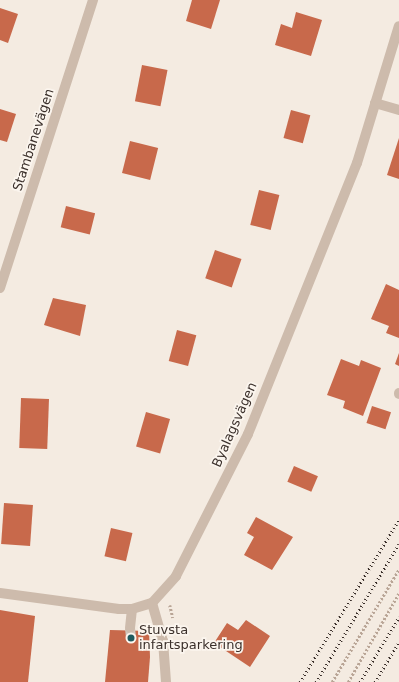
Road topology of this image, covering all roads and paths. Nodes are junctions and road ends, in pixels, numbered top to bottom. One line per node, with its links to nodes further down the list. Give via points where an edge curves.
1 (93, 0): 5 (street, Stambanevägen)
2 (399, 26): 3 (street, Byalagsvägen)
3 (376, 103): 4 (street); 9 (street, Byalagsvägen, via 357,163 248,434 176,576)
4 (399, 110)
5 (0, 288)
6 (399, 569): 13 (path)
7 (0, 593): 10 (street)
8 (399, 593): 14 (path)
9 (152, 603): 10 (street); 12 (street, via 163,641)
10 (132, 609): 11 (street)
11 (130, 628)
12 (166, 682)
13 (332, 682)
14 (348, 682)

